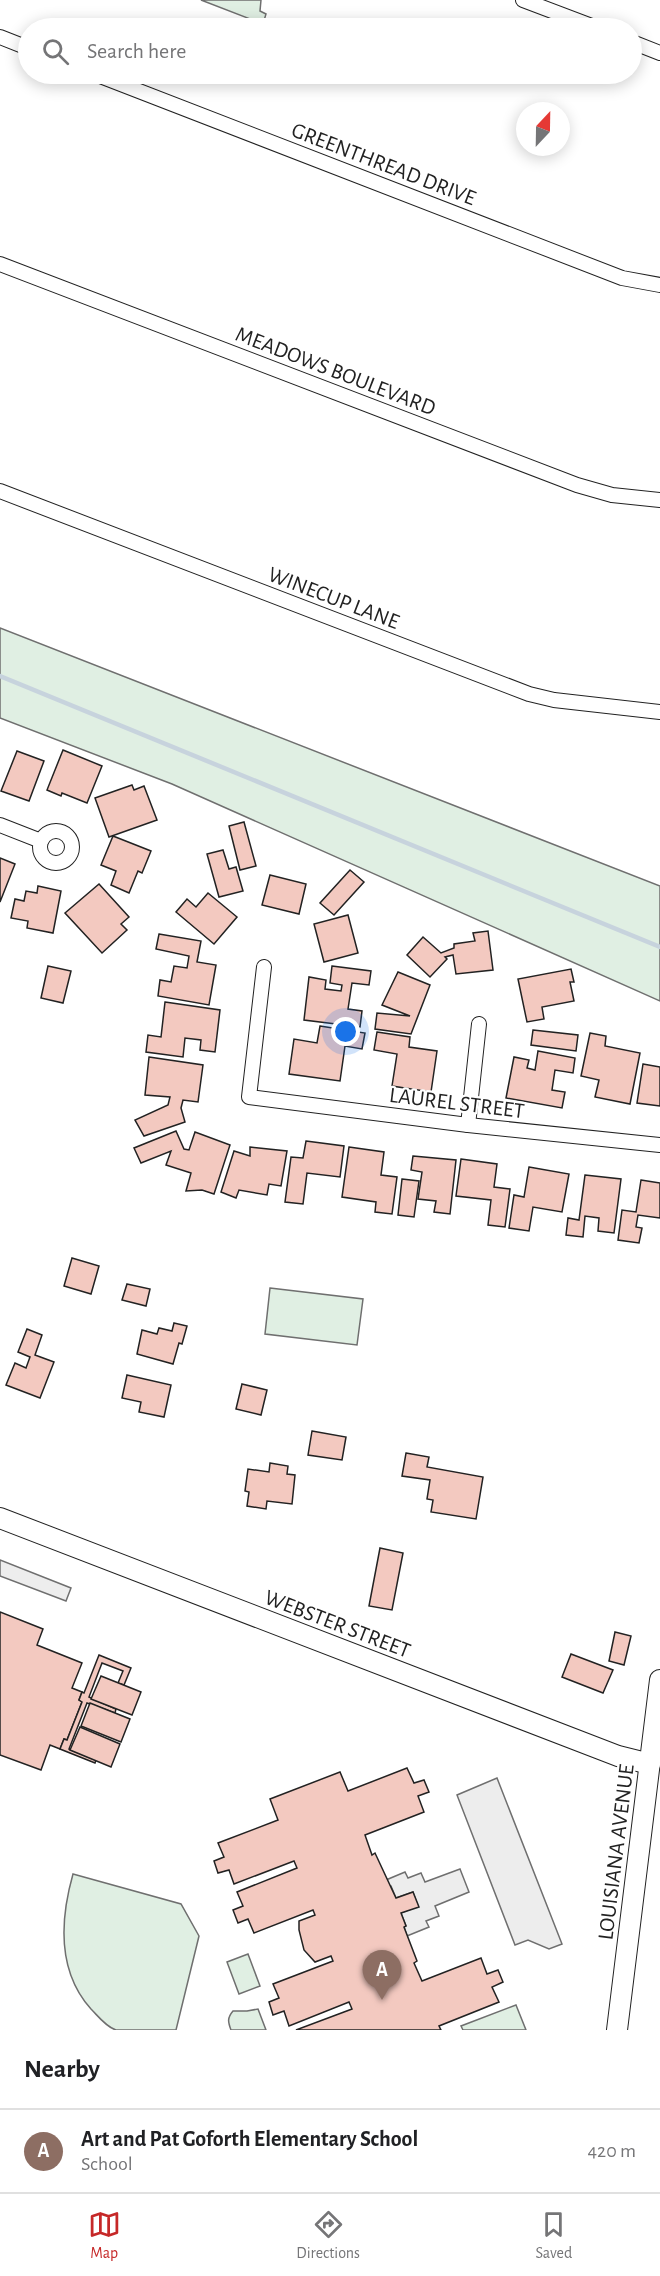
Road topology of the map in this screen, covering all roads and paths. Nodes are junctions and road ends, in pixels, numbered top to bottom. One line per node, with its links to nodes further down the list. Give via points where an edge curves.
1 (524, 0): 2 (street)
2 (571, 18)
3 (0, 37): 4 (street)
4 (18, 44)
5 (642, 46): 6 (street)
6 (660, 53)
7 (121, 84): 9 (street, GREENTHREAD DRIVE, via 622,278)
8 (0, 264): 11 (street, MEADOWS BOULEVARD, via 577,485 612,495)
9 (660, 285)
10 (0, 491): 12 (street, WINECUP LANE, via 529,694)
11 (660, 500)
12 (660, 712)
13 (0, 825): 14 (street)
14 (41, 841)
15 (264, 967): 17 (street, LAUREL STREET, via 249,1097)
16 (478, 1024): 17 (street)
17 (468, 1125): 18 (street, LAUREL STREET)
18 (660, 1145)
19 (0, 1518): 21 (street, WEBSTER STREET, via 618,1756)
20 (660, 1680): 21 (street, LOUISIANA AVENUE)
21 (655, 1766): 22 (street, LOUISIANA AVENUE)
22 (617, 2030)

